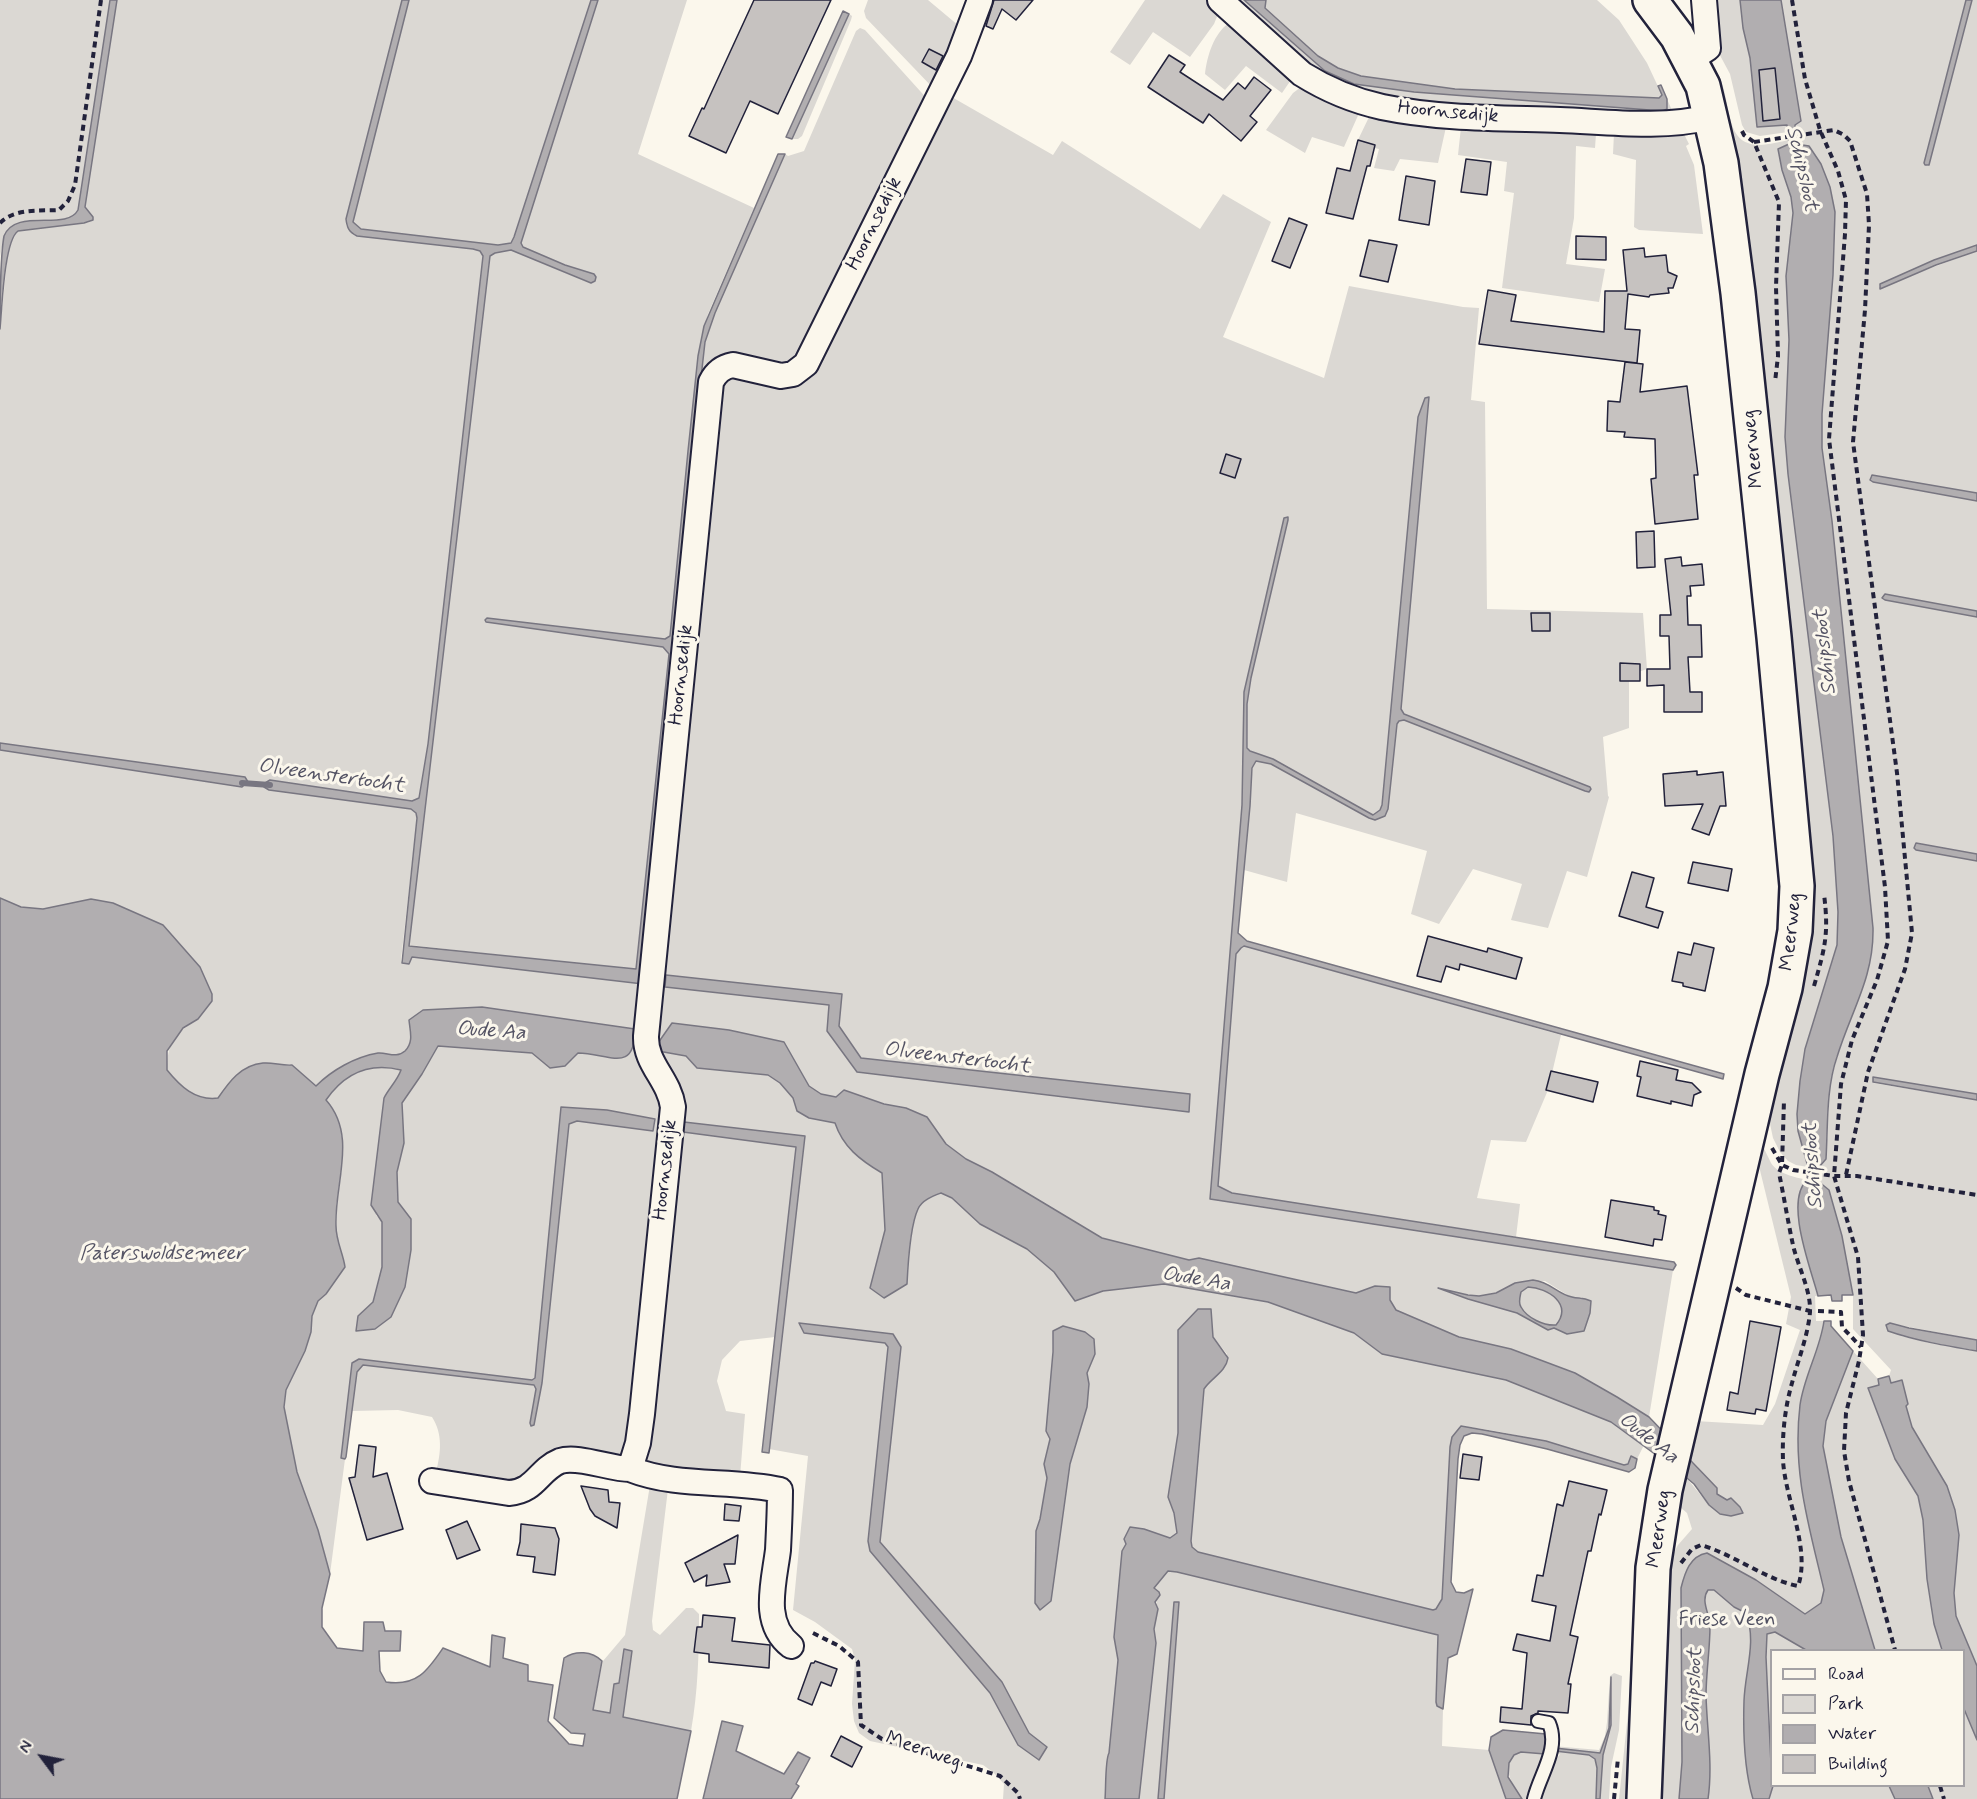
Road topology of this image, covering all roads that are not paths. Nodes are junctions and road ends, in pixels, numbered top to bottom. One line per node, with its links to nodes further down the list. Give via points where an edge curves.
1 (980, 0): 7 (street, Hoornsedijk, via 959,56 806,364 793,374 781,376 733,365 716,373 711,382 646,1036 647,1051 666,1083 673,1107 642,1414)
2 (1220, 0): 6 (street, Hoornsedijk, via 1314,82 1382,107 1464,116 1602,122 1686,123)
3 (1650, 0): 5 (main road, Meerweg)
4 (1704, 0): 5 (street, via 1708,48)
5 (1690, 60): 6 (main road, Meerweg, via 1703,86)
6 (1710, 117): 12 (main road, Meerweg, via 1721,163 1738,293 1797,886 1795,932 1785,988 1665,1490 1653,1568)
7 (630, 1469): 8 (street, via 561,1461 527,1488 509,1493); 9 (street, via 662,1478 780,1490 772,1616 781,1638)
8 (432, 1481)
9 (791, 1646)
10 (1538, 1721): 11 (lane, via 1549,1723 1553,1732 1551,1754)
11 (1534, 1799)
12 (1644, 1799)

